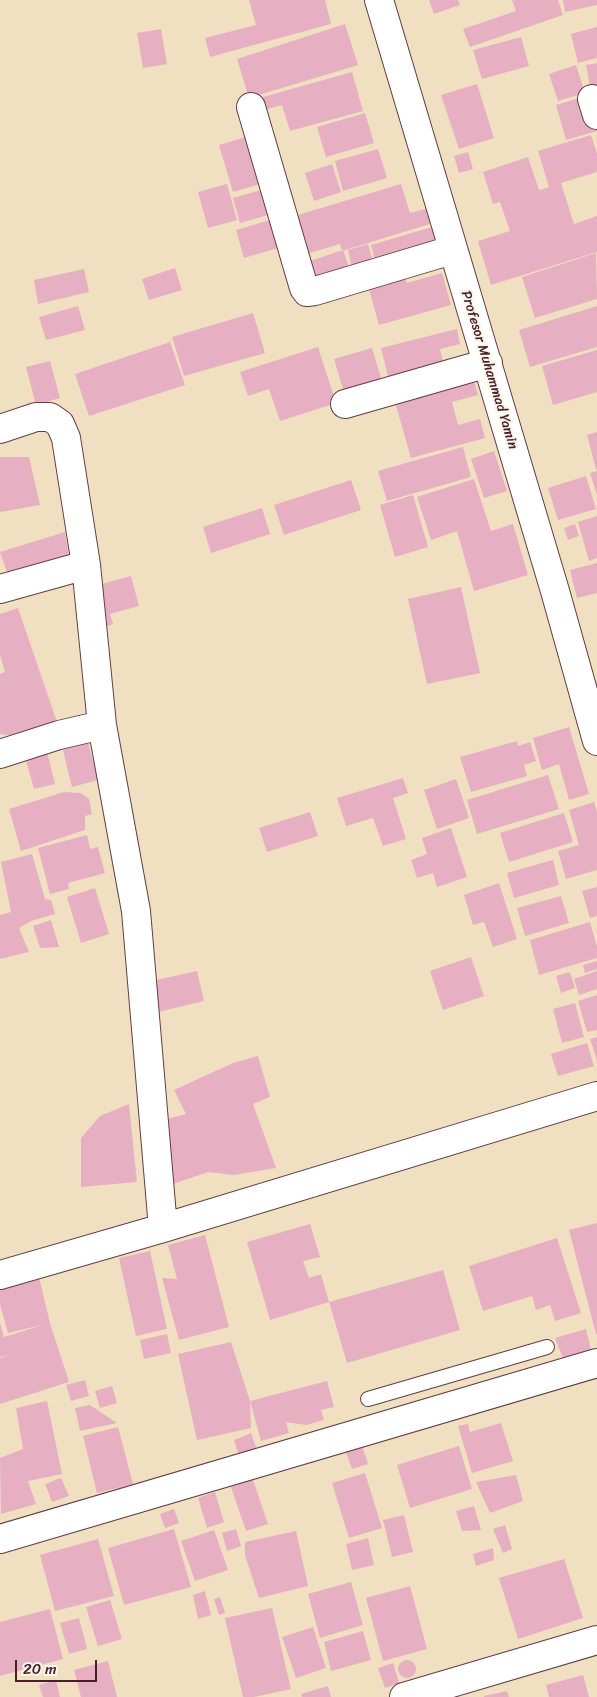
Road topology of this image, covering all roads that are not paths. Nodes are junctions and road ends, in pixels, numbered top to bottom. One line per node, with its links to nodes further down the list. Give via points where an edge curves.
1 (378, 0): 3 (street, Profesor Muhammad Yamin)
2 (251, 107): 3 (street, via 307,292)
3 (452, 250): 4 (street, Profesor Muhammad Yamin)
4 (488, 363): 5 (street); 10 (street, Profesor Muhammad Yamin)
5 (345, 404)
6 (0, 429): 7 (street, via 36,417 50,417 60,424 66,438)
7 (86, 565): 8 (street); 9 (street)
8 (0, 589)
9 (102, 725): 11 (street); 13 (street, via 136,911)
10 (597, 741)
11 (0, 754)
12 (597, 1096): 13 (street)
13 (163, 1228): 14 (street)
14 (0, 1275)
15 (547, 1347): 17 (lane)
16 (597, 1362): 17 (street)
17 (528, 1368): 18 (street)
18 (445, 1392): 19 (lane); 20 (street)
19 (368, 1399)
20 (0, 1538)
21 (597, 1640): 22 (street)
22 (404, 1697)

